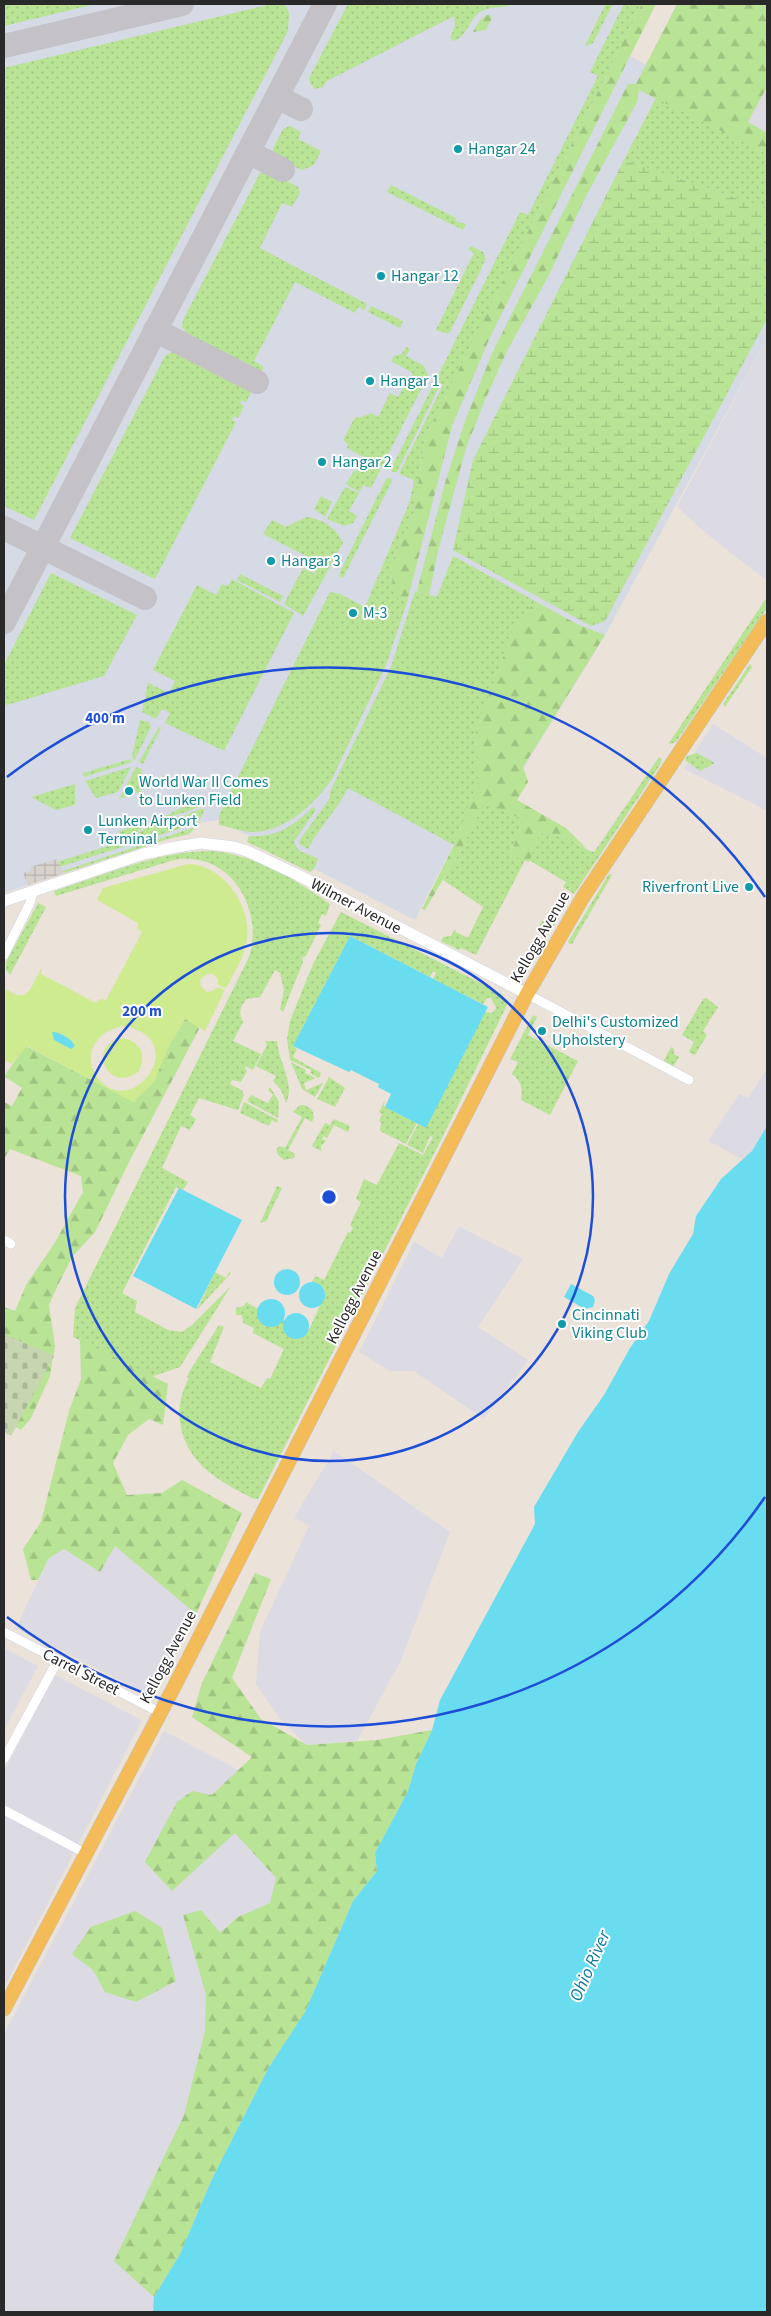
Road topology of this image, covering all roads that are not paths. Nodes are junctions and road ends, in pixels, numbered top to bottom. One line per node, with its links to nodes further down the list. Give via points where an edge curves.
1 (767, 621): 5 (main road, Kellogg Avenue, via 583,897)
2 (33, 891): 3 (street, Wilmer Avenue); 4 (street); 5 (street, Wilmer Avenue, via 176,846 234,847 296,874)
3 (4, 901)
4 (4, 955)
5 (527, 994): 6 (street, Wilmer Avenue); 9 (main road, Kellogg Avenue)
6 (689, 1080)
7 (4, 1632): 8 (street, Carrel Street)
8 (58, 1660): 9 (street, Carrel Street); 10 (street)
9 (159, 1712): 12 (main road, Kellogg Avenue)
10 (4, 1759)
11 (4, 1810): 12 (street)
12 (85, 1853): 13 (main road, Kellogg Avenue)
13 (7, 1994): 14 (main road, Kellogg Avenue)
14 (4, 2010)

